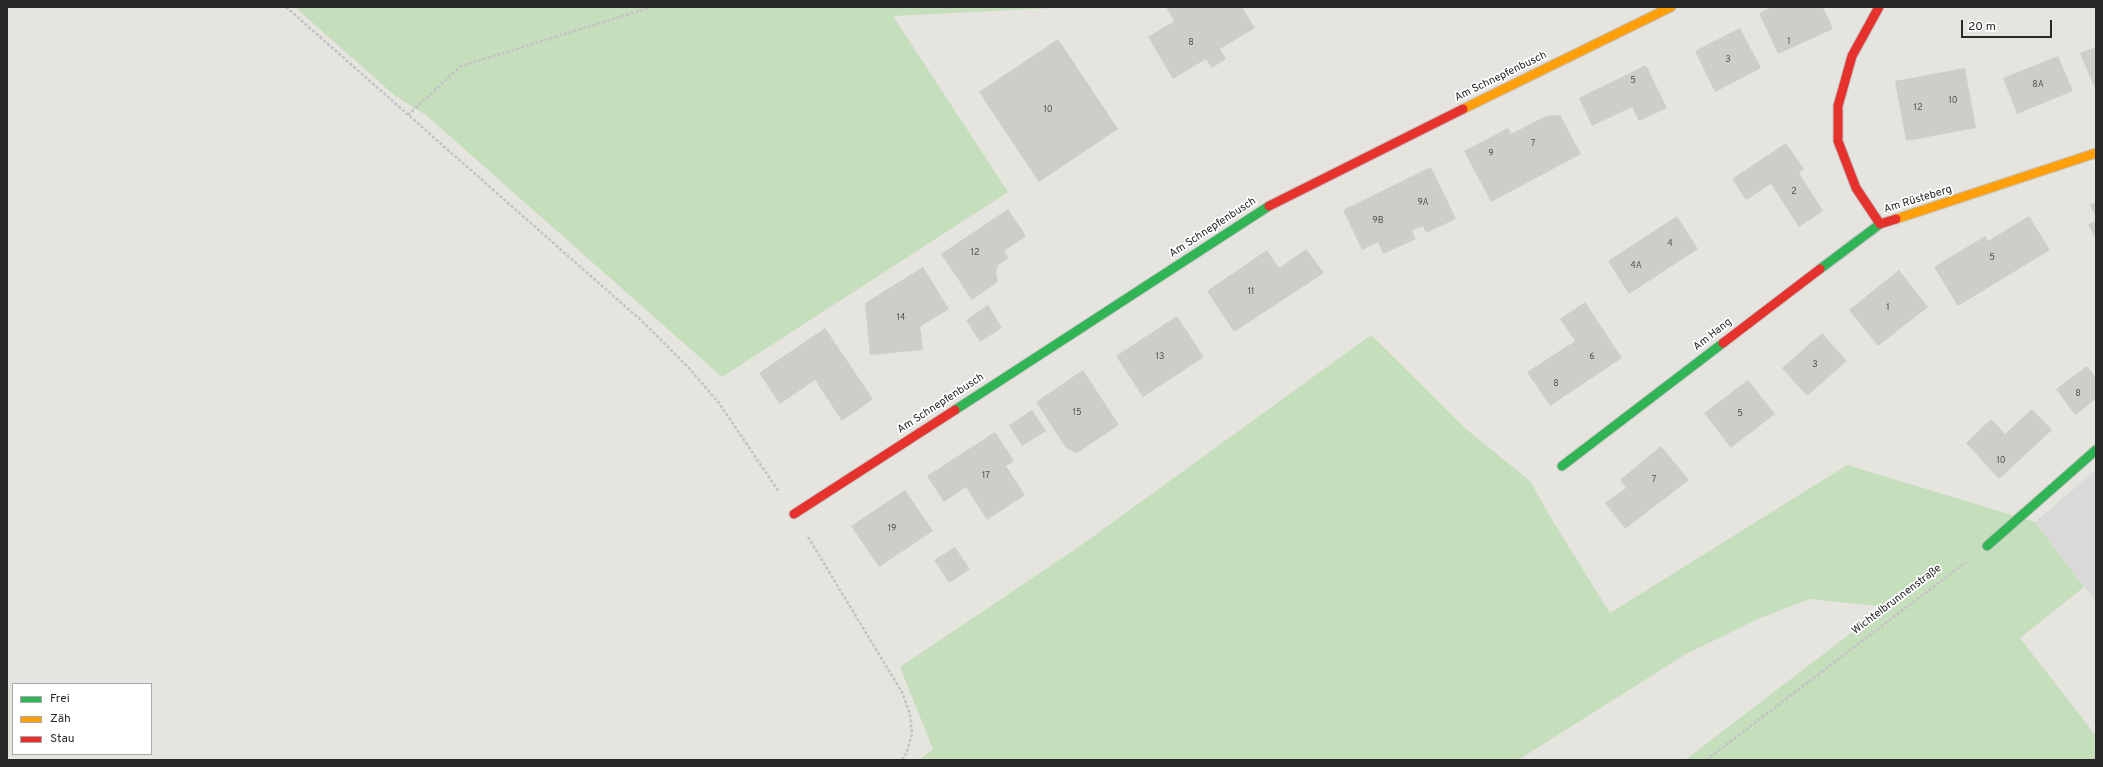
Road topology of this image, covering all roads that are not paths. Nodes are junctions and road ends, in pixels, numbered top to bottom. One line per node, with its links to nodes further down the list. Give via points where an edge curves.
1 (1671, 7): 7 (street, Am Schnepfenbusch, via 1279,200)
2 (1879, 7): 4 (street, Am Rüsteberg, via 1852,56 1838,106 1838,141 1856,188)
3 (2096, 153): 4 (street, Am Rüsteberg)
4 (1880, 224): 6 (street, Am Hang)
5 (2096, 450): 8 (street)
6 (1562, 466)
7 (794, 514)
8 (1987, 546)

